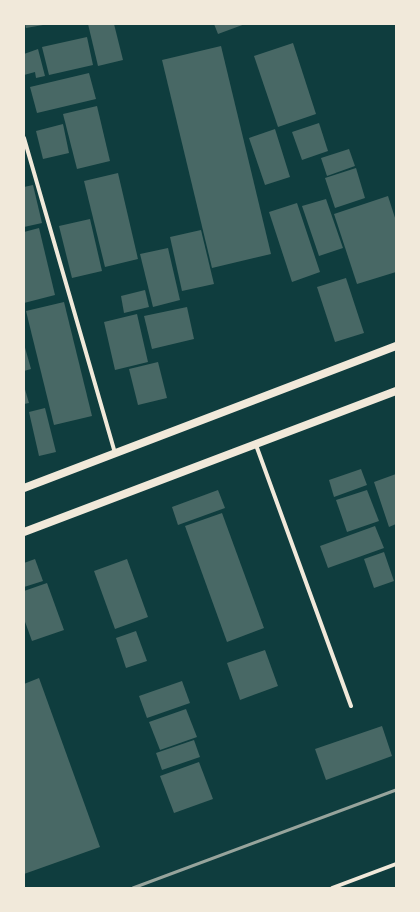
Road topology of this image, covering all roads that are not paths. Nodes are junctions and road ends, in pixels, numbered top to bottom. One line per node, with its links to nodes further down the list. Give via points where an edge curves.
1 (24, 138): 5 (street)
2 (396, 346): 5 (main road)
3 (396, 391): 4 (main road)
4 (256, 444): 7 (main road); 8 (street)
5 (115, 453): 6 (main road)
6 (24, 488)
7 (24, 532)
8 (351, 706)
9 (396, 864): 10 (street)
10 (332, 888)

